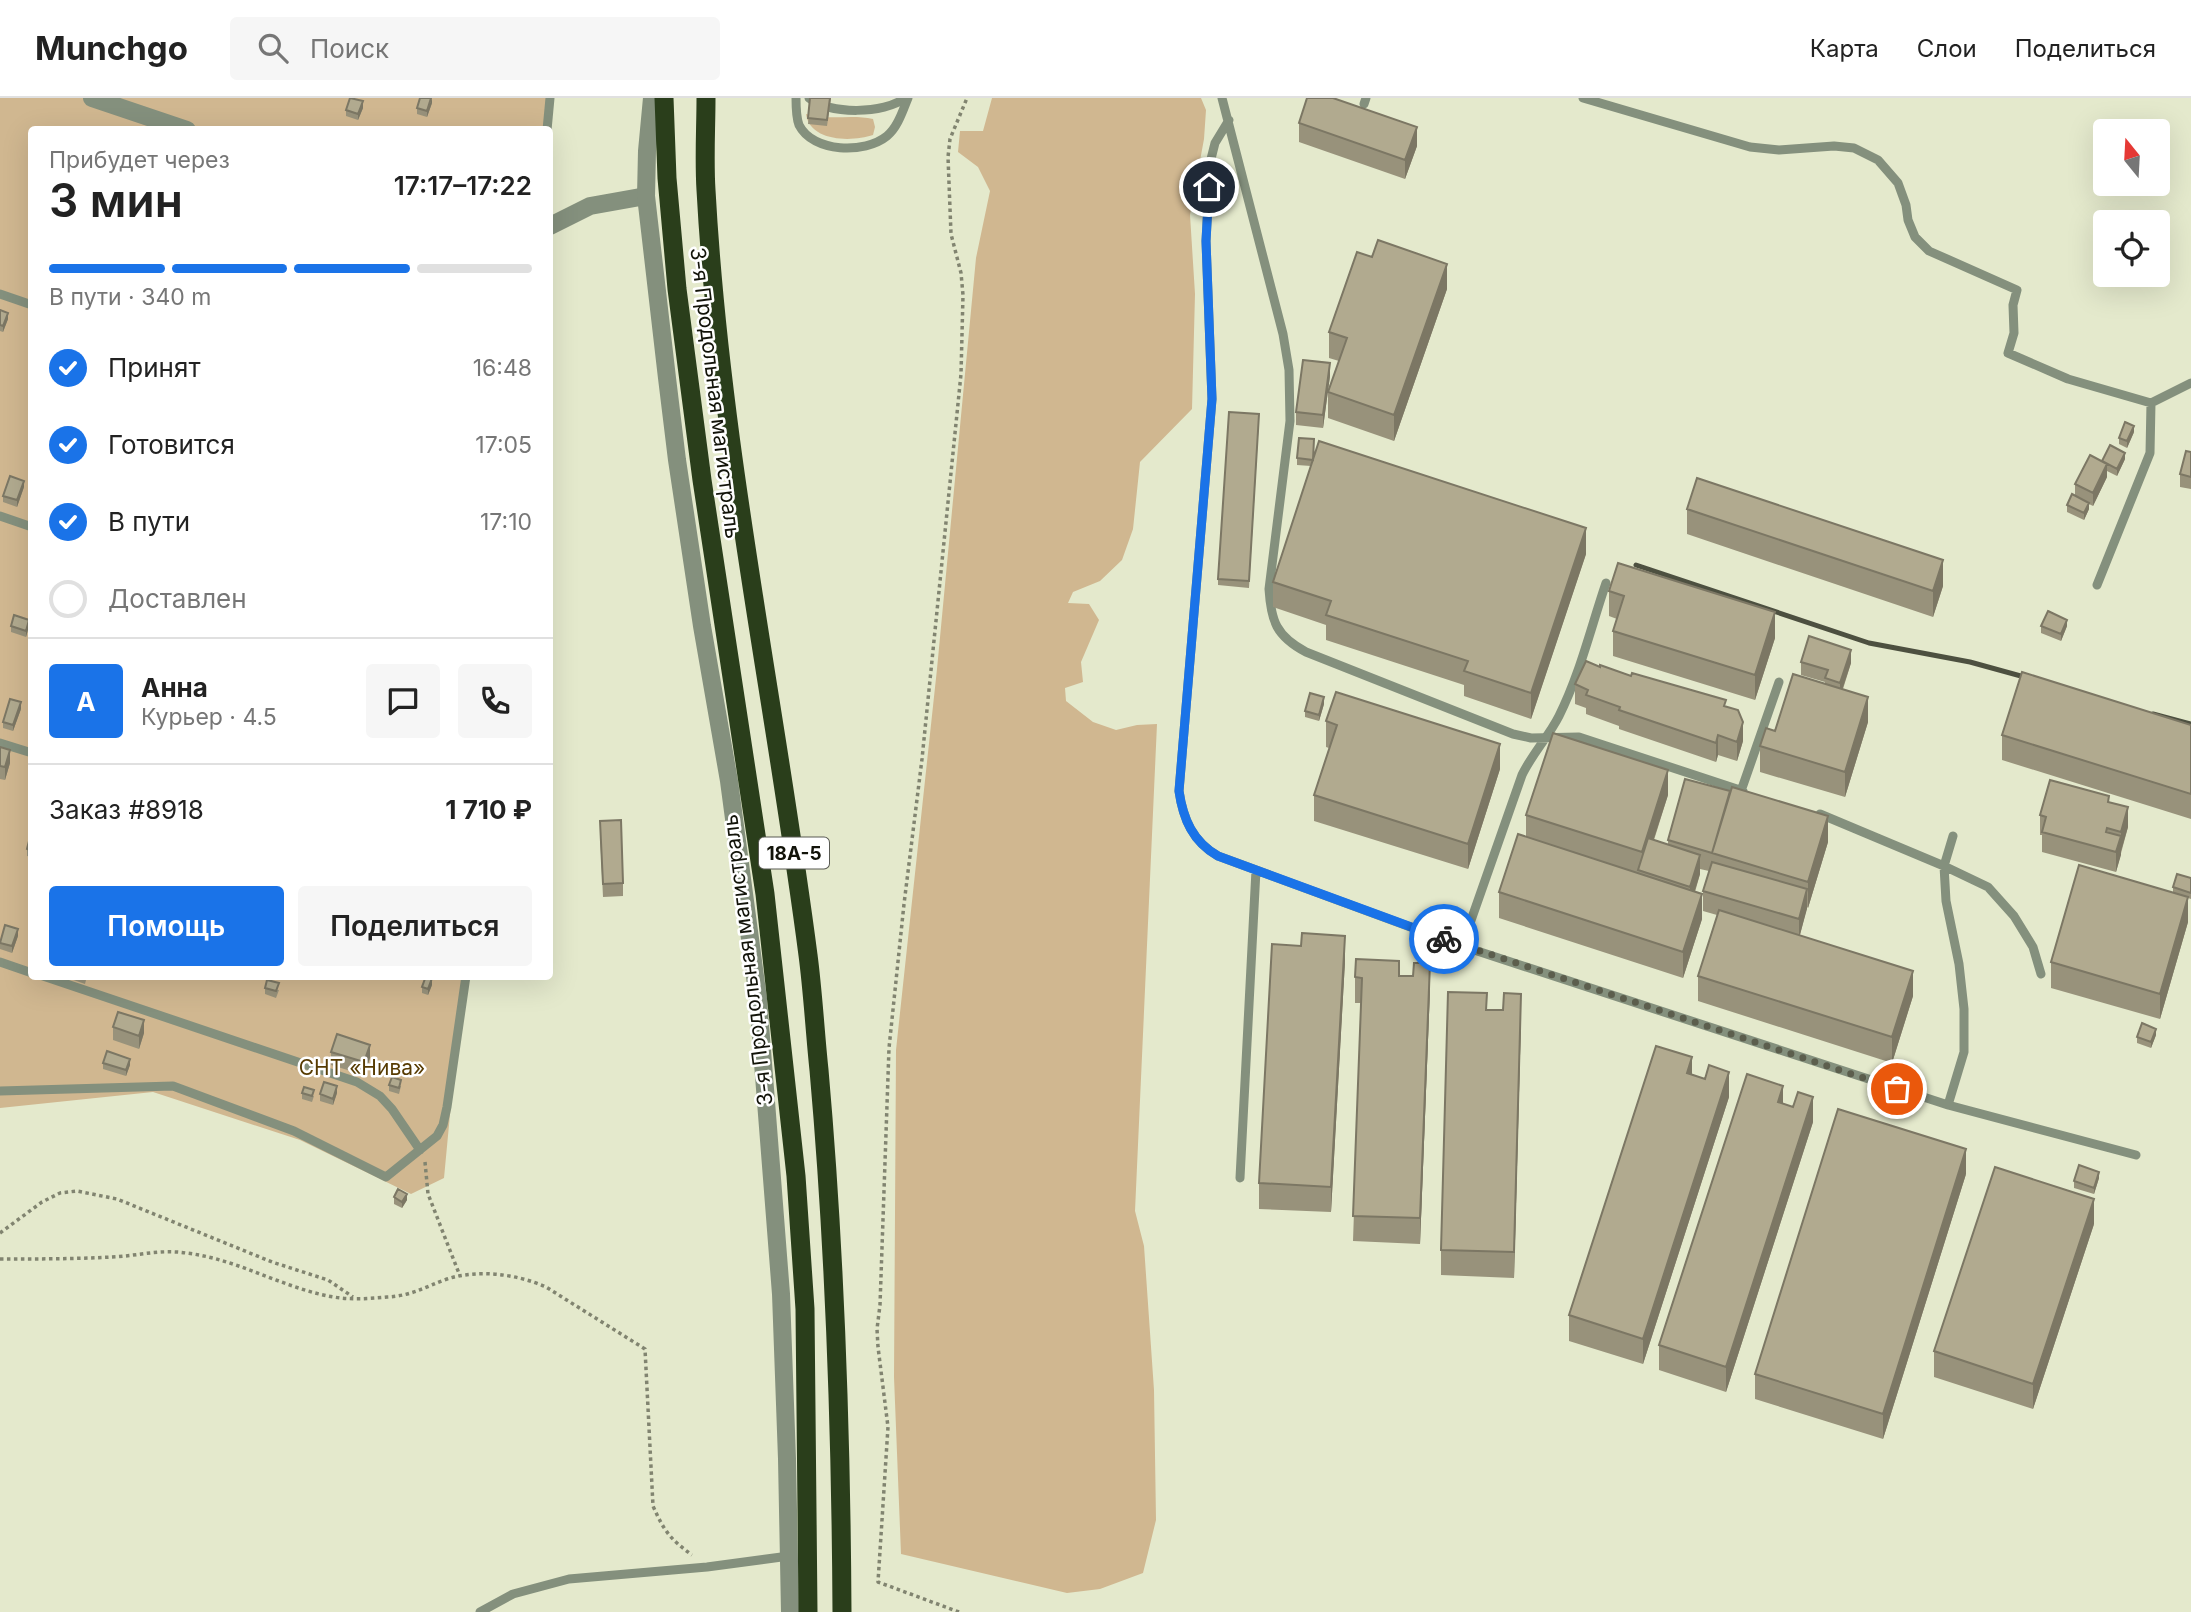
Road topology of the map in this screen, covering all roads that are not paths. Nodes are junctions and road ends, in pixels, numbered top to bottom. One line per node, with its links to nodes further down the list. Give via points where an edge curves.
1 (92, 98): 13 (street)
2 (550, 98): 14 (lane)
3 (652, 98): 16 (street)
4 (664, 98): 50 (highway, 3-я Продольная магистраль / 18А-5, via 677,289 765,894 796,1177 805,1309)
5 (706, 98): 15 (highway, 3-я Продольная магистраль / 18А-5)
6 (715, 98): 15 (street)
7 (796, 98): 9 (lane, via 800,126 814,140 859,148 888,135)
8 (809, 98): 9 (lane, via 831,108 863,110 889,107)
9 (906, 98)
10 (1222, 98): 12 (lane)
11 (1583, 98): 21 (lane, via 1750,147 1854,148 1878,160 1898,183 1915,237 1929,251 2017,290 2008,353 2068,379)
12 (1229, 120): 27 (lane, via 1289,370 1290,421 1269,589 1270,613 1279,632 1306,652 1500,729); 35 (lane, via 1215,143 1210,177 1206,241 1212,399 1179,791 1192,833 1205,849)
13 (175, 126)
14 (547, 126)
15 (706, 185): 51 (highway, 3-я Продольная магистраль / 18А-5, via 715,320 808,961 833,1254)
16 (646, 196): 17 (street, via 590,206); 47 (street, via 677,460 729,781 758,999 781,1294)
17 (553, 224)
18 (0, 294): 19 (lane)
19 (28, 303)
20 (2191, 383): 21 (lane)
21 (2151, 403): 25 (lane, via 2150,453)
22 (0, 516): 23 (lane)
23 (28, 526)
24 (1606, 583): 27 (lane, via 1569,694)
25 (2097, 585)
26 (1779, 682): 30 (lane)
27 (1545, 737): 30 (lane, via 1579,737); 36 (lane, via 1522,775)
28 (0, 743): 29 (lane)
29 (28, 752)
30 (1741, 791): 31 (lane)
31 (1754, 795)
32 (1807, 810): 34 (lane)
33 (1953, 836): 34 (lane)
34 (1944, 866): 39 (lane, via 1988,887 2014,916); 43 (lane, via 1964,1009 1964,1052)
35 (1256, 870): 36 (lane); 46 (lane)
36 (1462, 946): 43 (lane)
37 (0, 962): 38 (lane)
38 (28, 972)
39 (2041, 974)
40 (55, 980): 44 (lane, via 357,1082 386,1102)
41 (465, 980): 44 (lane, via 443,1125)
42 (0, 1091): 44 (lane, via 173,1086 294,1131 386,1177)
43 (1948, 1105): 45 (lane)
44 (420, 1150)
45 (2136, 1155)
46 (1240, 1178)
47 (789, 1556): 48 (lane, via 569,1579 513,1594); 49 (street)
48 (480, 1612)
49 (790, 1612)
50 (808, 1612)
51 (842, 1612)

